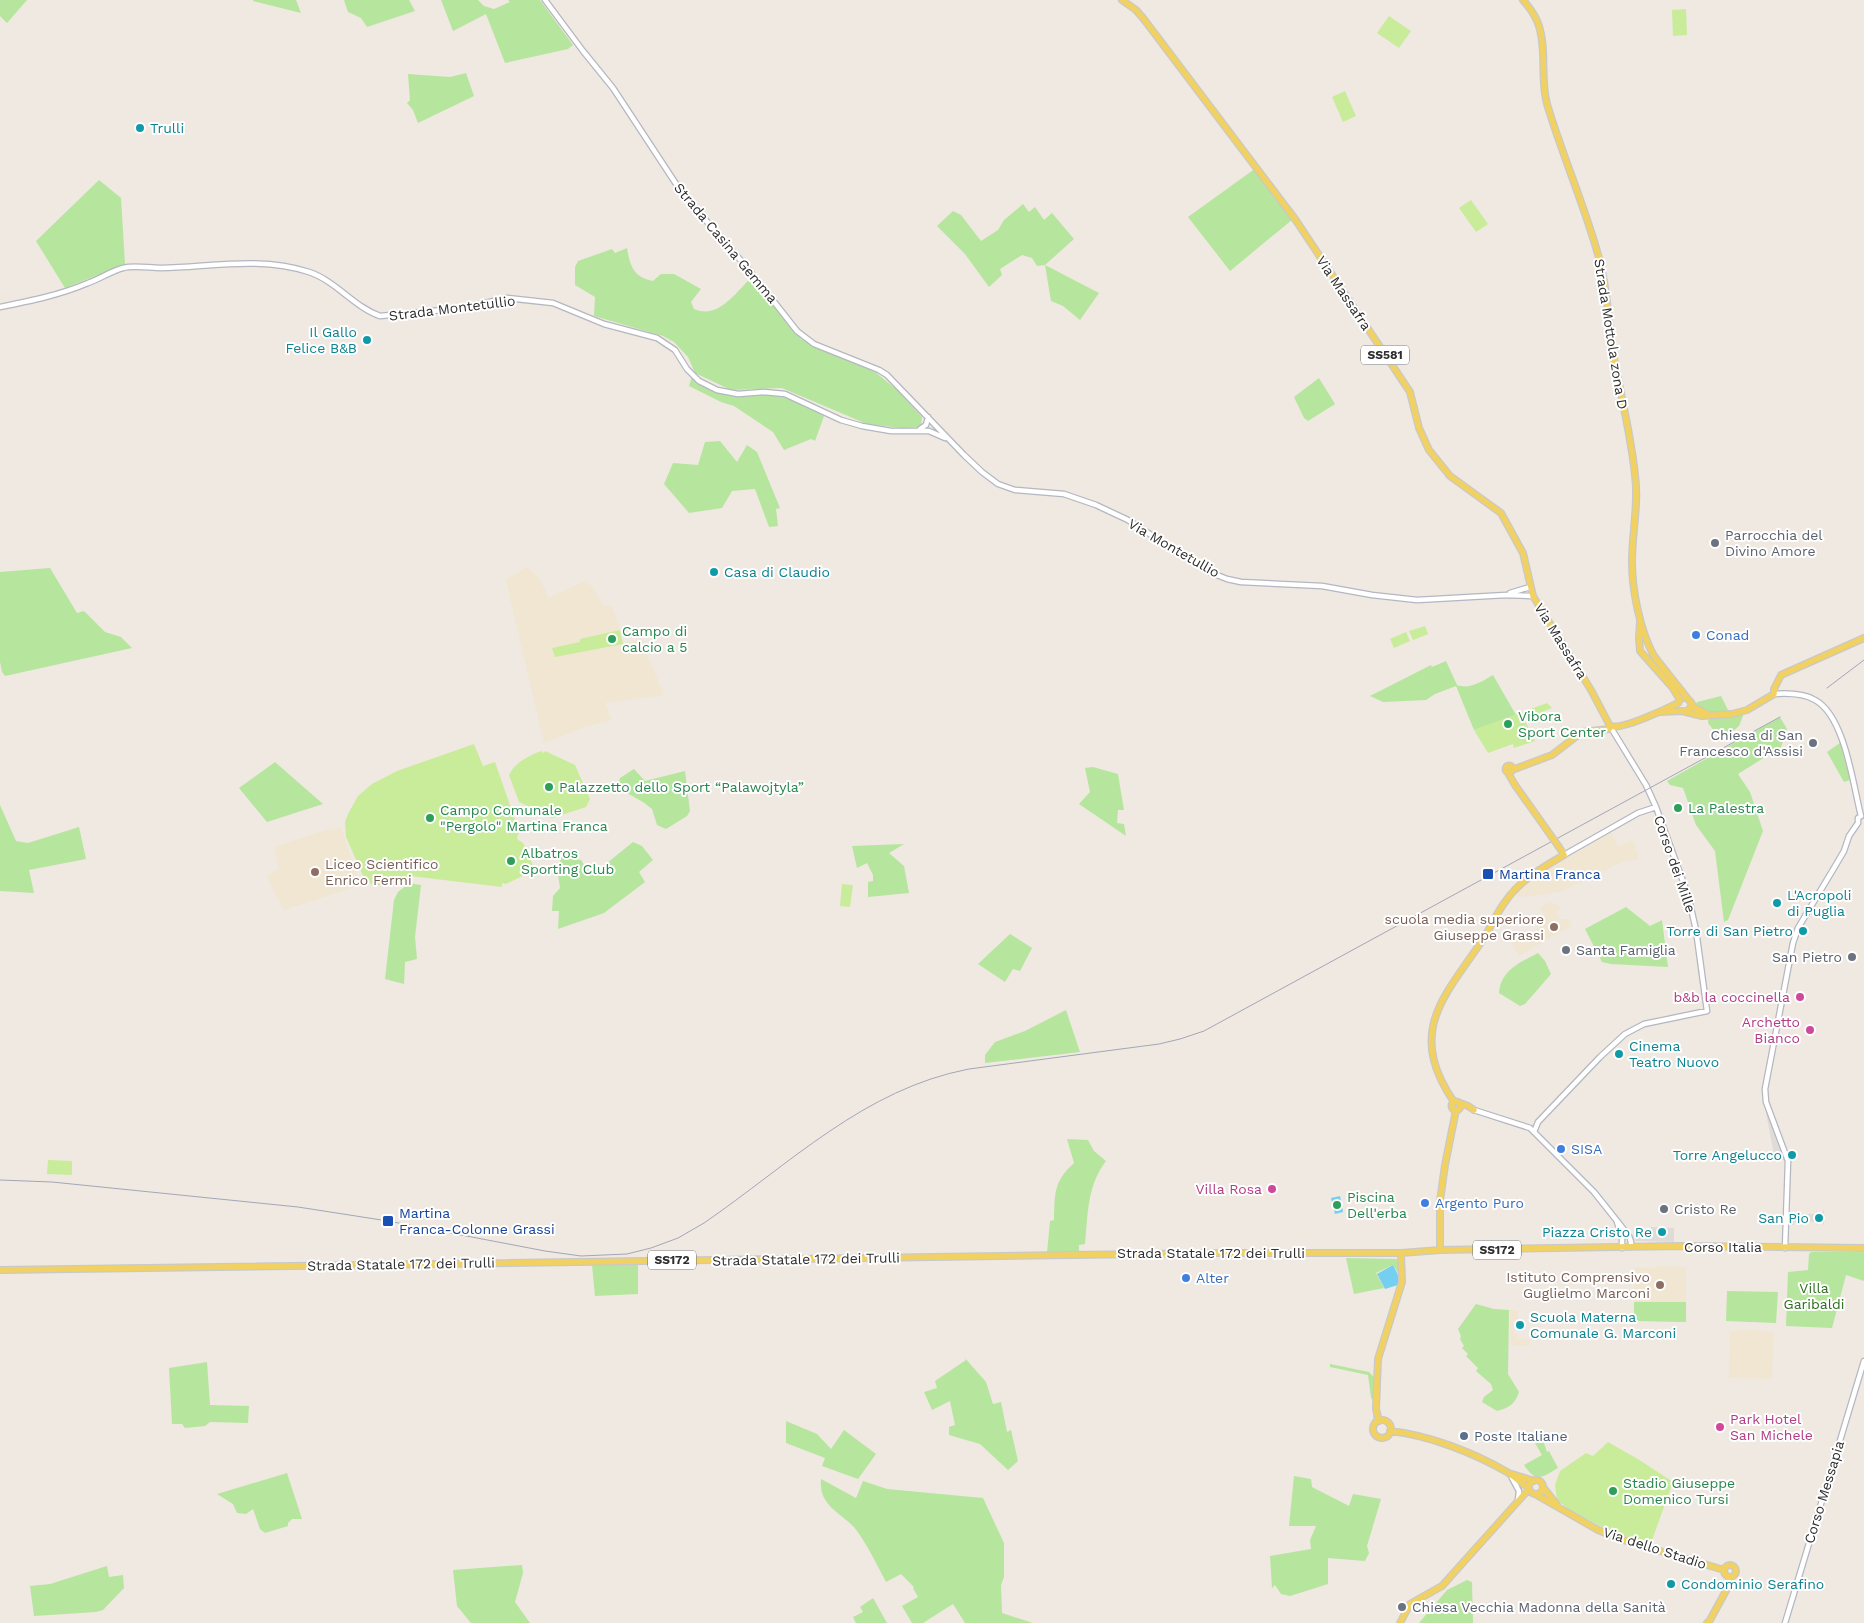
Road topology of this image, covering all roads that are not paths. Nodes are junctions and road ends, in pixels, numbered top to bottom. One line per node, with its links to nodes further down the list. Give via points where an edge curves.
1 (544, 0): 5 (street, Strada Casina Gemma, via 614,88 682,193 797,331 814,344 887,375)
2 (1122, 0): 10 (main road, Via Massafra / SS581, via 1143,18 1295,219 1410,392 1419,428 1429,450 1450,476 1501,513 1523,553)
3 (1523, 0): 13 (main road, Strada Mottola zona D, via 1539,26 1547,104 1598,252 1605,286 1635,475 1637,507 1632,561)
4 (0, 307): 7 (street, Strada Montetullio, via 51,296 88,284 124,267 169,268 239,262 310,273 368,312 380,316 463,308 508,298 552,302 604,324 657,338 675,350 699,381 717,390 738,394 786,394 841,420 862,426)
5 (928, 417): 6 (street, Strada Casina Gemma); 7 (street, via 926,425); 8 (street)
6 (934, 423): 8 (street); 9 (street, Strada Casina Gemma)
7 (919, 430): 8 (street, Strada Montetullio)
8 (929, 431): 9 (street)
9 (952, 443): 11 (street, Via Montetullio, via 998,484 1015,490 1064,494 1096,505 1128,520 1207,570 1227,579 1322,586 1418,600)
10 (1530, 587): 11 (street, Via Montetullio); 12 (main road, Via Massafra / SS581)
11 (1506, 595): 12 (street, Via Montetullio)
12 (1533, 596): 22 (main road, Via Massafra / SS581)
13 (1640, 620): 15 (main road, Strada Mottola zona D); 16 (main road, Strada Mottola zona D)
14 (1864, 638): 17 (main road, via 1781,675)
15 (1647, 642): 16 (main road); 18 (main road, Strada Mottola zona D)
16 (1639, 644): 19 (main road, via 1640,651 1672,687)
17 (1774, 694): 20 (main road, via 1747,710 1721,715 1702,716); 24 (street, via 1810,698 1828,711 1840,735)
18 (1688, 699): 19 (main road); 20 (main road, Strada Mottola zona D, via 1691,701)
19 (1679, 702): 20 (main road, via 1679,708); 21 (main road)
20 (1687, 709): 21 (main road)
21 (1660, 712): 22 (main road)
22 (1611, 728): 23 (street, Via Massafra / SS581); 26 (main road, bridge, via 1582,732 1552,755 1512,769 1515,785)
23 (1656, 807): 26 (street, via 1638,813); 29 (street, Corso dei Mille, via 1688,895 1696,930 1706,1011 1644,1024 1625,1034)
24 (1862, 816): 25 (street, via 1858,818)
25 (1861, 824): 35 (street, via 1849,836 1798,928 1765,1089 1788,1161)
26 (1564, 855): 27 (main road, via 1526,879 1510,894 1441,1004 1434,1023 1431,1053 1438,1075)
27 (1457, 1106): 28 (main road, via 1468,1106); 37 (main road, via 1440,1201)
28 (1474, 1110): 30 (street)
29 (1538, 1122): 30 (street); 31 (street)
30 (1525, 1126): 31 (street)
31 (1534, 1132): 32 (street, via 1584,1180)
32 (1614, 1216): 33 (street, via 1629,1236); 34 (street)
33 (1631, 1247): 34 (main road, Corso Italia / SS172); 35 (main road, Corso Italia / SS172)
34 (1622, 1248): 37 (main road, Corso Italia / SS172)
35 (1785, 1248): 36 (main road, Corso Italia)
36 (1864, 1248)
37 (1440, 1250): 38 (main road, SS172)
38 (1401, 1253): 39 (main road, Strada Statale 172 dei Trulli / SS172); 41 (main road, via 1402,1282 1378,1359 1376,1408)
39 (0, 1270)
40 (1864, 1361): 53 (street, Corso Messapia)
41 (1379, 1421): 42 (main road, via 1387,1422); 42 (main road, via 1373,1429 1377,1436 1385,1438)
42 (1390, 1431): 43 (main road, via 1449,1446)
43 (1508, 1473): 44 (main road); 46 (main road, Via dello Stadio); 47 (street, via 1517,1485 1519,1497)
44 (1534, 1480): 45 (main road); 46 (main road, via 1530,1483)
45 (1543, 1487): 46 (main road, via 1541,1492); 48 (main road, Via dello Stadio)
46 (1532, 1491): 47 (main road); 48 (main road, Via dello Stadio)
47 (1515, 1505): 51 (main road, via 1442,1586 1410,1604)
48 (1560, 1509): 49 (main road, Via dello Stadio, via 1620,1539)
49 (1724, 1570): 50 (main road); 50 (main road, via 1730,1565 1735,1567 1736,1573)
50 (1731, 1577): 52 (main road)
51 (1400, 1623)
52 (1706, 1623)
53 (1785, 1623)

